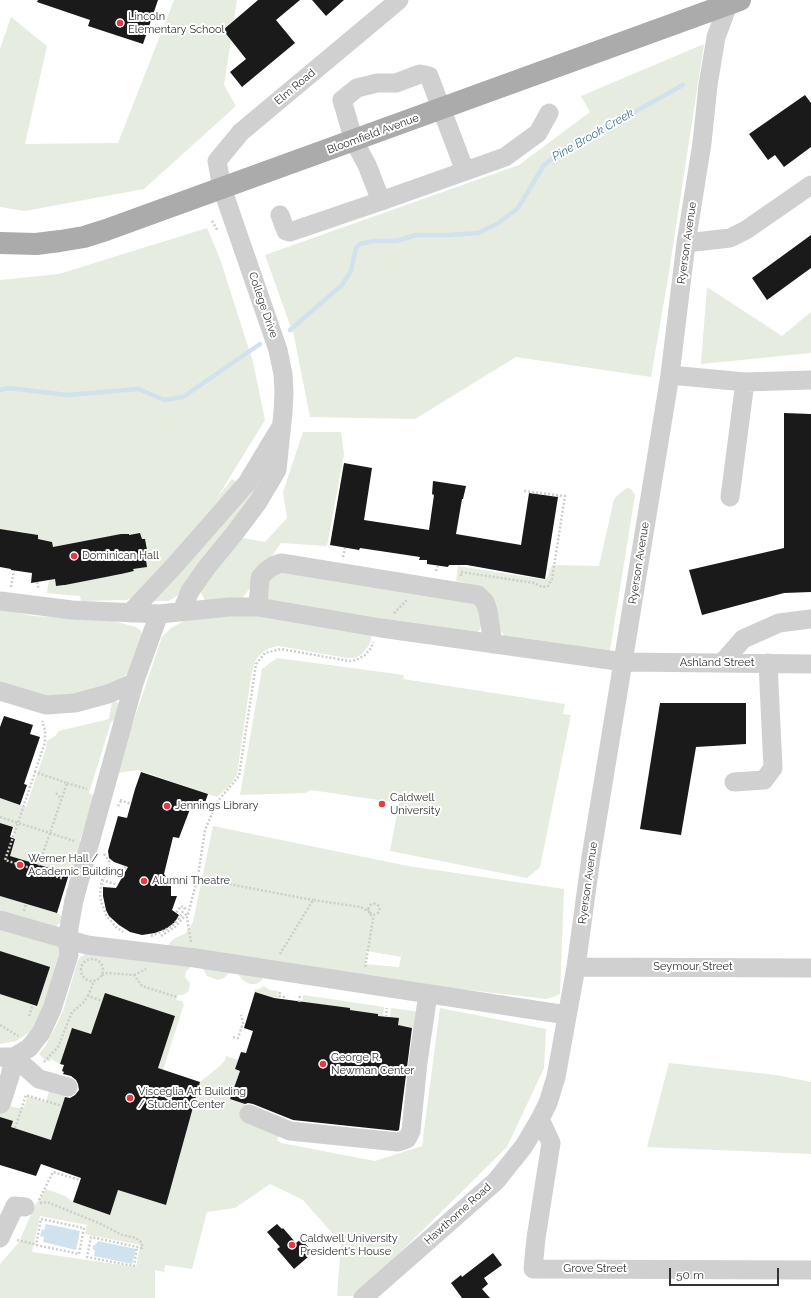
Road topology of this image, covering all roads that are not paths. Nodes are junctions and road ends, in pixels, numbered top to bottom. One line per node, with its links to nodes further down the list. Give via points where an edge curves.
1 (399, 0): 8 (street, Elm Road, via 241,132 217,161)
2 (732, 2): 3 (main road, Bloomfield Avenue); 11 (street, Ryerson Avenue, via 716,37)
3 (441, 109): 5 (main road, Bloomfield Avenue); 5 (street, via 429,76 420,74 396,83 377,83 357,88 342,100); 6 (street)
4 (549, 113): 6 (street, via 538,133 505,157)
5 (354, 140): 8 (main road, Bloomfield Avenue); 9 (street)
6 (465, 171): 9 (street)
7 (811, 185): 11 (street, via 746,230 730,238)
8 (222, 188): 12 (main road, Bloomfield Avenue, via 84,237 36,244); 16 (street, College Drive, via 278,350 284,392)
9 (381, 201): 10 (street, via 290,232 286,231)
10 (280, 215)
11 (686, 243): 13 (street, Ryerson Avenue)
12 (0, 244)
13 (670, 375): 15 (street); 25 (street, Ryerson Avenue)
14 (811, 380): 15 (street)
15 (745, 382): 17 (street)
16 (282, 426): 20 (street, College Drive, via 276,470 258,502 190,591); 21 (street, College Drive, via 247,483)
17 (730, 497)
18 (3, 594): 21 (street, Ashland Street, via 72,610)
19 (258, 607): 20 (street, Ashland Street, via 229,606); 24 (street, Ashland Street); 24 (street, via 260,578 272,566 289,564 478,594 488,611)
20 (182, 611): 22 (street, Ashland Street)
21 (130, 613): 22 (street, Ashland Street)
22 (159, 614): 29 (street)
23 (811, 619): 26 (street, via 779,623 744,639)
24 (493, 644): 25 (street, Ashland Street)
25 (624, 662): 26 (street, Ashland Street); 34 (street, Ryerson Avenue, via 591,857)
26 (722, 663): 27 (street, Ashland Street)
27 (768, 663): 28 (street, Ashland Street); 31 (street, via 773,768 764,780)
28 (811, 664)
29 (134, 683): 30 (street, via 108,694 75,703 46,705); 33 (street, via 74,900)
30 (0, 691)
31 (734, 782)
32 (0, 920): 33 (street)
33 (67, 939): 36 (street, via 87,945 195,958); 38 (street, via 69,955 41,1033 29,1048)
34 (576, 967): 35 (street, Seymour Street); 37 (street, Ryerson Avenue)
35 (811, 968)
36 (428, 994): 37 (street); 41 (street, via 411,1131 407,1139 398,1142 290,1131)
37 (567, 1015): 42 (street, Ryerson Avenue, via 556,1077)
38 (7, 1057): 39 (street, via 39,1079); 40 (street, via 10,1076)
39 (68, 1087)
40 (1, 1104)
41 (249, 1114)
42 (540, 1119): 45 (street, Grove Street, via 551,1143 533,1269); 46 (street, Hawthorne Road, via 524,1146 496,1181)
43 (30, 1206): 44 (street, via 15,1206)
44 (6, 1238)
45 (811, 1270)
46 (362, 1298)

